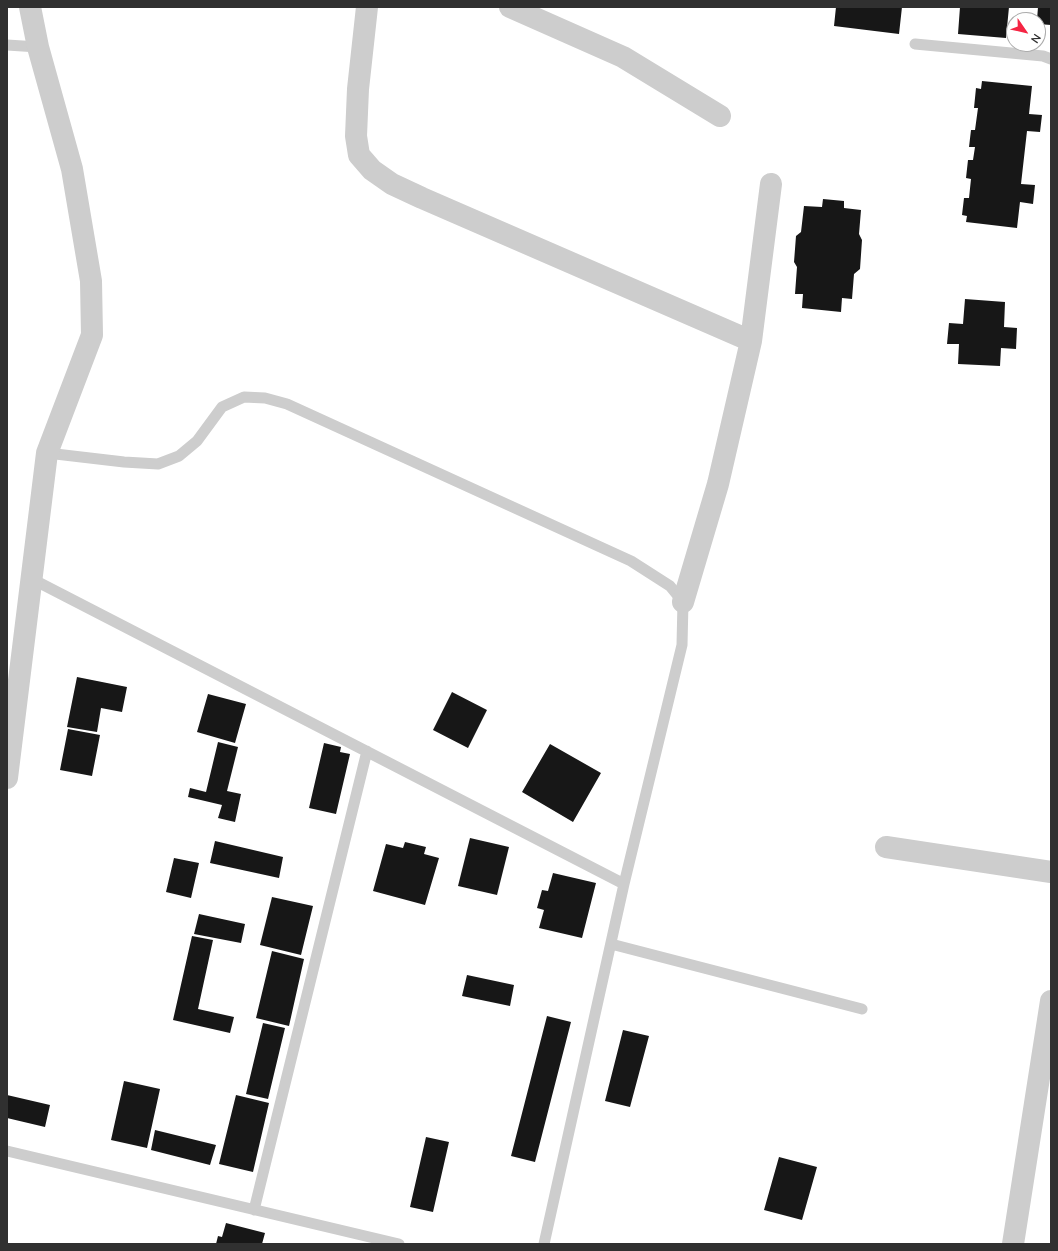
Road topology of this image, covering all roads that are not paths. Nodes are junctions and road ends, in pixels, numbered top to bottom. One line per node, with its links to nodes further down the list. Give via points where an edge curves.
1 (30, 7): 6 (street)
2 (367, 7): 10 (street, via 358,89 356,136 359,155 372,170 392,184 422,198)
3 (510, 7): 8 (street, via 624,57)
4 (915, 44): 7 (lane, via 1043,56)
5 (7, 45): 6 (lane)
6 (38, 47): 11 (street, via 72,169 91,281 92,335)
7 (1051, 59)
8 (720, 116)
9 (771, 184): 10 (street)
10 (751, 341): 13 (street, via 718,484)
11 (47, 453): 12 (street); 13 (lane, via 158,464 179,456 197,441 222,407 244,397 265,398 287,404 631,561 670,586)
12 (32, 579): 14 (lane); 15 (street)
13 (683, 602): 18 (lane, via 682,645)
14 (367, 752): 18 (lane); 23 (lane)
15 (7, 778)
16 (886, 847): 17 (street)
17 (1051, 872)
18 (624, 884): 19 (lane)
19 (611, 944): 21 (lane); 25 (lane)
20 (1051, 1001): 26 (street)
21 (862, 1009)
22 (7, 1151): 23 (lane)
23 (254, 1210): 24 (lane)
24 (399, 1244)
25 (544, 1244)
26 (1013, 1244)

